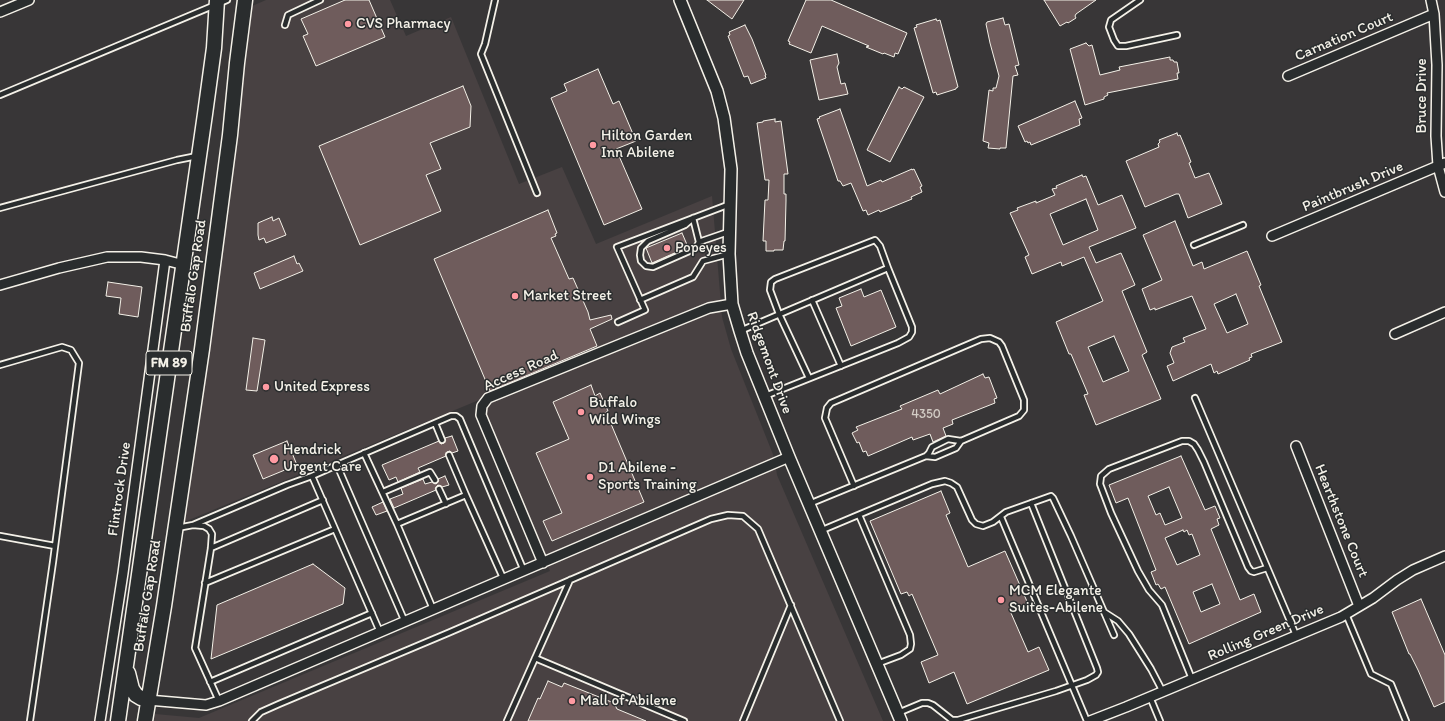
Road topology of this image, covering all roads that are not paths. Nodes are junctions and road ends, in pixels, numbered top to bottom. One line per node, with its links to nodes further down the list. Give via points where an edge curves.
1 (29, 0): 9 (street)
2 (245, 0): 68 (main road, Buffalo Gap Road / FM 89, via 230,135)
3 (320, 0): 11 (lane, via 288,15)
4 (495, 0): 17 (lane, via 486,44 481,54)
5 (680, 0): 19 (street, Ridgemont Drive, via 717,91 724,118 731,169)
6 (1140, 0): 12 (lane, via 1111,20 1109,27 1118,46)
7 (1431, 0): 10 (street, Bruce Drive)
8 (220, 1): 14 (lane); 15 (main road, Buffalo Gap Road / FM 89)
9 (0, 12)
10 (1434, 14): 13 (street, Carnation Court); 16 (street, Bruce Drive, via 1437,65 1436,136)
11 (285, 25)
12 (1177, 35)
13 (1288, 76)
14 (0, 95)
15 (199, 155): 20 (lane); 29 (main road, Buffalo Gap Road / FM 89)
16 (1442, 164): 18 (street, Bruce Drive); 24 (street, Paintbrush Drive)
17 (537, 192)
18 (1445, 192)
19 (730, 204): 21 (lane); 23 (street, Ridgemont Drive)
20 (0, 208)
21 (693, 218): 25 (lane); 25 (lane, via 685,226 648,241 640,248 641,261 646,266 653,267 696,248); 32 (lane, via 617,247)
22 (1243, 225): 26 (lane)
23 (729, 232): 25 (lane); 27 (street, Ridgemont Drive)
24 (1272, 236)
25 (699, 242)
26 (1194, 245)
27 (729, 254): 32 (lane, via 703,261 693,277); 34 (street, Ridgemont Drive)
28 (165, 260): 29 (street); 31 (street, via 106,257); 103 (street, Flintrock Drive, via 123,573)
29 (184, 265): 93 (main road, Buffalo Gap Road / FM 89)
30 (888, 268): 33 (lane); 36 (lane, via 880,246 875,240 775,279 771,282 770,290); 41 (lane, via 912,332 898,343)
31 (0, 285)
32 (640, 300): 37 (lane, via 644,310)
33 (812, 300): 36 (lane); 41 (lane)
34 (732, 304): 38 (street, Ridgemont Drive); 75 (street, Access Road, via 709,308 488,398 482,406 481,415)
35 (1445, 312): 39 (street)
36 (779, 314): 38 (lane); 42 (lane)
37 (618, 322)
38 (740, 331): 43 (street, Ridgemont Drive)
39 (1396, 334)
40 (0, 365): 72 (lane, via 62,347 71,350 79,363)
41 (841, 366): 42 (lane)
42 (809, 378): 43 (lane)
43 (764, 396): 52 (street, Ridgemont Drive)
44 (1195, 398): 76 (lane)
45 (435, 423): 46 (lane); 49 (lane); 77 (lane, via 451,416 460,419)
46 (442, 440)
47 (962, 441): 51 (lane, via 956,448 935,457); 51 (lane, via 948,439 935,444); 56 (lane, via 1020,416 1024,410 1024,400 1002,346 990,338 980,339 831,403 825,418)
48 (1296, 446): 82 (street, Hearthstone Court)
49 (364, 453): 53 (lane); 58 (lane)
50 (449, 455): 59 (lane)
51 (926, 456): 56 (lane)
52 (789, 457): 63 (street, Ridgemont Drive); 75 (street)
53 (337, 465): 54 (lane); 87 (lane)
54 (312, 476): 60 (lane); 67 (lane)
55 (435, 480): 58 (lane, via 430,472)
56 (854, 486): 63 (lane)
57 (439, 489): 62 (lane)
58 (383, 492): 66 (lane)
59 (466, 495): 62 (lane); 78 (lane)
60 (323, 500): 69 (lane); 73 (lane)
61 (1030, 503): 65 (lane); 84 (lane, via 1047,496 1053,498); 96 (lane, via 1098,672)
62 (446, 504): 66 (lane)
63 (809, 504): 70 (street, Ridgemont Drive)
64 (859, 515): 65 (lane, via 944,481 956,487 976,524 983,526); 70 (lane); 92 (lane, via 911,644 910,649 901,655)
65 (1000, 516): 96 (lane)
66 (397, 524): 83 (lane)
67 (193, 525): 68 (lane); 73 (lane, via 209,529 212,534)
68 (176, 528): 99 (main road, Buffalo Gap Road / FM 89)
69 (335, 529): 80 (lane); 85 (lane)
70 (820, 531): 92 (street, Ridgemont Drive)
71 (0, 536): 72 (lane)
72 (55, 546): 102 (lane)
73 (211, 548): 80 (lane)
74 (1445, 556): 82 (street, Rolling Green Drive, via 1413,570)
75 (543, 563): 77 (street)
76 (1267, 568): 90 (lane); 94 (lane, via 1254,572 1248,567 1204,462 1194,444 1189,441 1182,441 1109,469 1101,476 1100,484 1111,513 1138,571 1162,605)
77 (524, 571): 78 (street)
78 (504, 580): 83 (street)
79 (570, 580): 81 (lane, via 711,519 728,515 743,516 758,529); 91 (lane); 106 (lane, via 269,708)
80 (205, 583): 95 (lane, via 195,648)
81 (791, 605): 109 (lane); 110 (lane)
82 (1359, 606): 86 (street, Rolling Green Drive)
83 (433, 609): 87 (street)
84 (1104, 612): 89 (lane); 97 (lane, via 1118,621 1129,634)
85 (372, 613): 88 (lane); 95 (lane)
86 (1346, 614): 90 (street, Rolling Green Drive); 113 (lane, via 1371,674 1390,684)
87 (405, 622): 88 (street)
88 (380, 632): 100 (street)
89 (1114, 635)
90 (1296, 635): 94 (street, Rolling Green Drive)
91 (535, 658): 107 (lane); 108 (lane)
92 (877, 664): 101 (street, Ridgemont Drive)
93 (126, 666): 99 (main road, via 132,689 136,695); 104 (main road, Buffalo Gap Road / FM 89)
94 (1192, 679): 97 (street, Rolling Green Drive)
95 (210, 682): 100 (lane)
96 (1072, 686): 101 (lane, via 958,720 952,720 928,703 922,703); 111 (lane)
97 (1163, 692): 98 (street, Rolling Green Drive)
98 (1150, 697): 111 (street, Rolling Green Drive); 112 (lane)
99 (148, 700): 100 (street, via 206,704); 105 (main road, Buffalo Gap Road / FM 89)
100 (219, 701)
101 (899, 717)
102 (30, 721)
103 (100, 721)
104 (118, 721)
105 (145, 721)
106 (252, 721)
107 (507, 721)
108 (684, 721)
109 (742, 721)
110 (840, 721)
111 (1089, 721)
112 (1160, 721)
113 (1406, 721)

